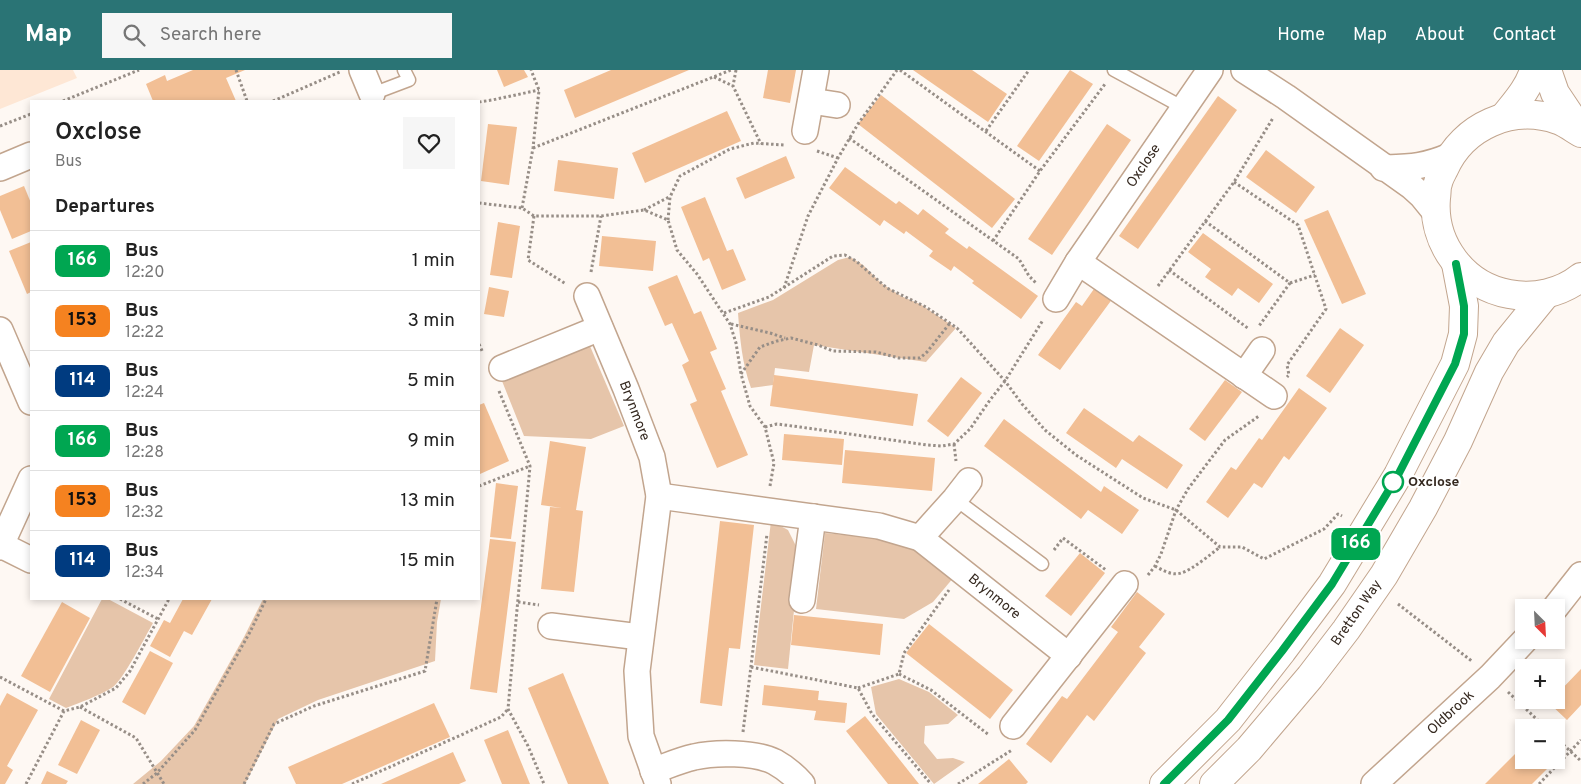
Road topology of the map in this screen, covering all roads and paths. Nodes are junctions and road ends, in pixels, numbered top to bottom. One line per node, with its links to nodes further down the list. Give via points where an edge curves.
1 (139, 70): 22 (path)
2 (236, 70): 23 (path)
3 (345, 70): 24 (path)
4 (362, 70): 20 (street)
5 (404, 70): 20 (lane, via 409,80)
6 (531, 70): 19 (path)
7 (731, 70): 17 (path)
8 (736, 70): 18 (path)
9 (816, 70): 25 (street)
10 (898, 70): 32 (path); 34 (path)
11 (1028, 70): 32 (path)
12 (1114, 70): 28 (lane); 43 (path)
13 (1210, 70): 28 (street, Oxclose)
14 (1244, 70): 21 (street)
15 (1534, 70): 30 (street, via 1532,78)
16 (1547, 70): 33 (street, via 1555,93)
17 (714, 77): 18 (path); 37 (path)
18 (734, 86): 36 (path)
19 (540, 90): 26 (path); 37 (path)
20 (372, 94)
21 (1286, 97): 42 (street); 52 (path, via 1234,182)
22 (65, 100)
23 (247, 100)
24 (274, 100)
25 (811, 101): 27 (street); 35 (street)
26 (480, 102)
27 (837, 105)
28 (1184, 108): 54 (street, Oxclose)
29 (30, 114): 31 (path)
30 (1504, 117): 33 (street, via 1531,115 1558,120); 39 (street, via 1483,125 1464,138)
31 (0, 126)
32 (986, 131): 43 (path)
33 (1581, 133)
34 (849, 138): 40 (path); 53 (path)
35 (802, 142): 36 (path); 40 (path)
36 (762, 144): 44 (path, via 730,149 680,176)
37 (533, 148): 46 (path)
38 (30, 155): 41 (street)
39 (1450, 156): 42 (street, via 1418,167); 48 (street, via 1438,183)
40 (838, 158): 59 (path, via 808,216)
41 (0, 168)
42 (1383, 168): 48 (street, via 1411,186)
43 (1040, 171): 53 (path)
44 (670, 197): 47 (path); 51 (path)
45 (480, 204): 46 (path)
46 (522, 208): 49 (path)
47 (644, 210): 50 (path); 51 (path)
48 (1435, 212): 55 (street, via 1442,242)
49 (534, 216): 50 (path); 61 (path, via 528,260)
50 (601, 216): 61 (path)
51 (668, 220): 64 (path, via 677,250)
52 (1205, 221): 56 (path); 58 (path)
53 (993, 240): 62 (path, via 1019,259 1029,276)
54 (1078, 262): 62 (street, Oxclose); 63 (street)
55 (1456, 264): 60 (street, via 1475,281 1497,292 1521,296); 135 (street, via 1464,306 1464,334 1455,364 1398,475 1332,584 1282,651 1228,720)
56 (1169, 270): 58 (path, via 1254,332); 63 (path)
57 (1315, 275): 58 (path)
58 (1290, 283)
59 (784, 288): 64 (path, via 769,297); 65 (path, via 833,256 845,255 887,288)
60 (1568, 289): 136 (street, Bretton Way, via 1506,343 1423,508 1384,575 1310,677 1249,749)
61 (587, 296): 67 (street, Brynmore)
62 (1056, 299): 75 (path)
63 (1143, 306): 74 (street)
64 (724, 313): 66 (path)
65 (950, 323): 69 (path, via 920,358 833,351); 75 (path)
66 (730, 324): 69 (path); 73 (path)
67 (600, 328): 72 (street); 83 (street, Brynmore, via 652,457)
68 (0, 330): 77 (street)
69 (786, 338): 73 (path, via 760,347)
70 (480, 346): 72 (path)
71 (1262, 350): 74 (street)
72 (495, 371): 79 (path)
73 (741, 374): 78 (path, via 750,406)
74 (1244, 376): 76 (street)
75 (1005, 381): 78 (path, via 970,429 954,444 942,446 777,424); 89 (path, via 1046,430 1076,455 1143,498 1176,510)
76 (1274, 396)
77 (30, 400)
78 (765, 427): 84 (path, via 774,463)
79 (530, 466): 81 (path); 115 (path)
80 (30, 481): 88 (street)
81 (480, 486)
82 (962, 490): 87 (street); 91 (lane)
83 (659, 496): 84 (street, Brynmore); 105 (street, Brynmore)
84 (768, 511): 85 (street, Brynmore); 109 (path)
85 (813, 517): 87 (street, Brynmore, via 880,526); 101 (street)
86 (1345, 518): 89 (path, via 1338,514 1324,529 1264,559 1242,547)
87 (920, 538): 107 (street, Brynmore)
88 (0, 546): 90 (street)
89 (1220, 547): 92 (path, via 1180,573 1166,572)
90 (30, 560)
91 (1042, 564): 95 (path, via 1064,538)
92 (1155, 566)
93 (1581, 575): 96 (street)
94 (954, 584): 110 (path, via 904,653)
95 (1125, 584): 107 (street)
96 (1562, 599)
97 (122, 600): 103 (path)
98 (168, 600): 103 (path)
99 (266, 600): 125 (path, via 195,730)
100 (437, 600): 130 (path, via 425,671 314,706 274,724)
101 (802, 600)
102 (1398, 604): 108 (path)
103 (158, 619): 114 (path, via 130,671 116,688)
104 (551, 626): 105 (street)
105 (640, 637): 126 (street, Brynmore, via 637,671 641,736)
106 (1516, 649): 137 (street, Oldbrook)
107 (1068, 656): 118 (street)
108 (1479, 666)
109 (751, 667): 112 (path); 123 (path)
110 (899, 674): 112 (path); 118 (path, via 931,690 981,728)
111 (0, 677): 116 (path)
112 (858, 688): 134 (path, via 872,714)
113 (1504, 688): 117 (path)
114 (80, 706): 116 (path); 125 (path, via 136,738)
115 (508, 710): 131 (path, via 501,717); 132 (path)
116 (64, 711): 127 (path)
117 (1537, 719)
118 (1003, 738): 122 (path)
119 (1581, 740): 121 (path)
120 (1565, 746): 121 (path)
121 (1570, 751): 124 (path); 138 (path)
122 (1009, 754)
123 (740, 755): 126 (street, Brynmore, via 694,757); 133 (street, Brynmore, via 774,762)
124 (1581, 762)
125 (157, 772): 128 (path); 129 (path)
126 (656, 777)
127 (26, 784)
128 (143, 784)
129 (164, 784)
130 (244, 784)
131 (352, 784)
132 (544, 784)
133 (802, 784)
134 (930, 784)
135 (1164, 784)
136 (1214, 784)
137 (1374, 784)
138 (1539, 784)

